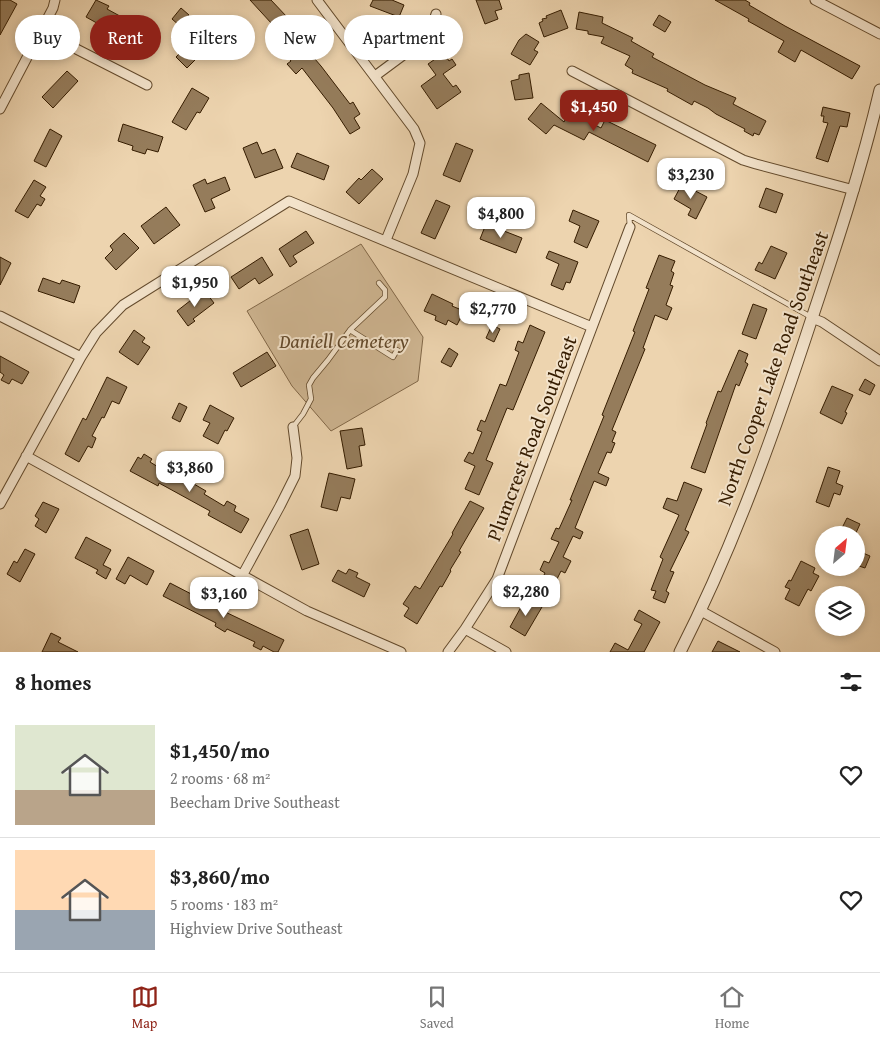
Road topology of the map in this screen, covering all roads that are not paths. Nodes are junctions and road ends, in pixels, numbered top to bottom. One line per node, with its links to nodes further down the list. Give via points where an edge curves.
1 (56, 0): 5 (street)
2 (317, 0): 10 (street)
3 (815, 0): 6 (street)
4 (436, 14): 10 (street, via 429,36)
5 (49, 15)
6 (880, 34)
7 (80, 51): 11 (street)
8 (26, 60): 13 (street)
9 (572, 70): 14 (street, via 743,160)
10 (375, 76): 16 (street, via 414,129 420,143 413,174)
11 (147, 85)
12 (880, 90): 14 (street, North Cooper Lake Road Southeast)
13 (0, 109)
14 (854, 190): 19 (street, North Cooper Lake Road Southeast)
15 (630, 227): 19 (lane, via 629,215); 20 (street, Plumcrest Road Southeast)
16 (386, 240): 20 (street); 23 (street, via 289,201 123,305 101,327)
17 (379, 283): 21 (lane, via 385,290 385,297)
18 (0, 316): 23 (street)
19 (812, 318): 24 (street); 29 (street, North Cooper Lake Road Southeast, via 770,439)
20 (592, 327): 30 (street, Plumcrest Road Southeast, via 497,578)
21 (350, 330): 22 (lane, via 393,357); 25 (lane, via 313,378 309,385 309,405)
22 (397, 350)
23 (81, 358): 26 (street)
24 (880, 361)
25 (293, 427): 28 (street, via 297,458 295,476)
26 (26, 456): 27 (street); 28 (street)
27 (0, 504)
28 (242, 576): 31 (street, via 307,611)
29 (701, 611): 34 (street, North Cooper Lake Road Southeast); 35 (street)
30 (465, 629): 32 (street, Plumcrest Road Southeast); 33 (street)
31 (402, 652)
32 (448, 652)
33 (506, 652)
34 (680, 652)
35 (775, 652)

